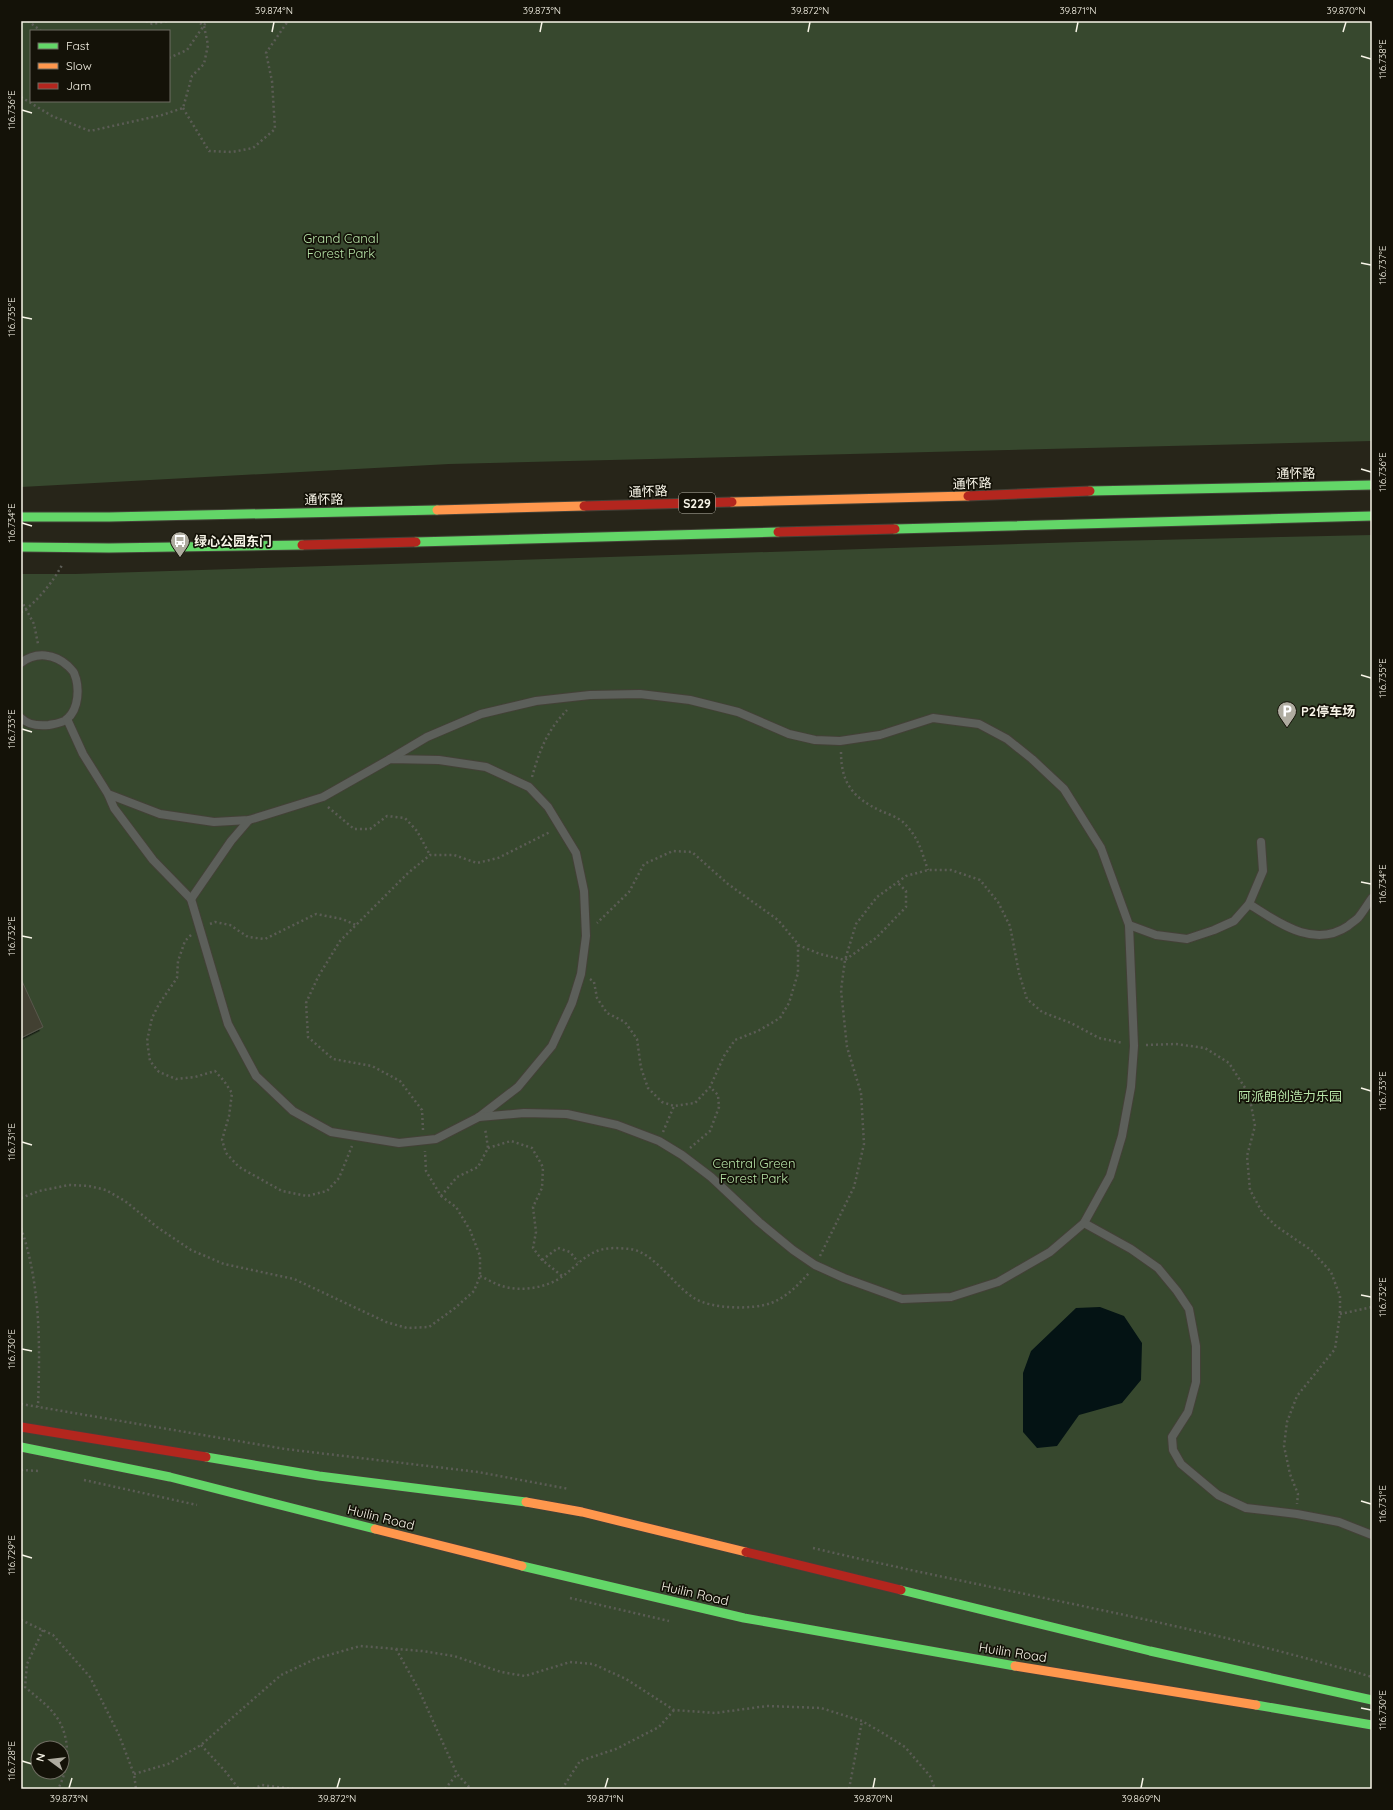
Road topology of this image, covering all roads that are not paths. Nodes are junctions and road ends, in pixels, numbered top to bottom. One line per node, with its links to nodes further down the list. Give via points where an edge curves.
1 (1372, 485): 3 (main road, 通怀路 / S229, via 1142,489 943,497 407,511)
2 (1372, 516): 4 (main road, via 311,545)
3 (21, 517)
4 (21, 547)
5 (21, 663): 7 (lane, via 40,655 51,656 64,662 74,672 76,704)
6 (21, 718): 7 (lane, via 25,722 42,726)
7 (67, 719): 9 (lane, via 83,754)
8 (390, 759): 10 (lane, via 323,797); 15 (lane, via 427,737 481,714 536,702 590,695 640,694 690,700 738,712 789,734 815,740 840,741 880,735 933,718 979,724 1007,739 1064,789 1101,848); 16 (lane, via 439,760 486,767 529,787 548,807 576,853 584,891 586,936 581,974 572,1004 552,1046 518,1087)
9 (108, 794): 10 (lane, via 160,814 214,822); 13 (lane, via 114,808 153,860)
10 (249, 820): 13 (lane)
11 (1261, 842): 14 (lane, via 1263,872)
12 (1372, 898): 14 (lane, via 1357,920 1338,932 1322,935 1300,933)
13 (190, 899): 16 (lane, via 228,1024 256,1076 293,1111 331,1132 399,1144 436,1140)
14 (1249, 904): 15 (lane, via 1234,920 1187,939 1156,935)
15 (1128, 925): 17 (lane, via 1134,1046 1131,1087 1122,1136 1110,1176)
16 (479, 1117): 17 (lane, via 524,1113 567,1114 618,1126 660,1141 682,1154 711,1177 759,1222 815,1265 902,1299 951,1298 998,1282 1050,1252)
17 (1084, 1224): 20 (lane, via 1131,1249 1158,1268 1189,1309 1196,1346 1196,1382 1188,1412 1172,1437 1173,1450 1182,1464 1218,1495 1246,1508 1339,1522)
18 (21, 1427): 21 (main road, via 319,1476 503,1498 582,1512 1143,1649)
19 (21, 1447): 22 (main road, Huilin Road, via 170,1477 490,1558 744,1618 953,1656 1318,1714)
20 (1372, 1535)
21 (1372, 1700)
22 (1372, 1725)

